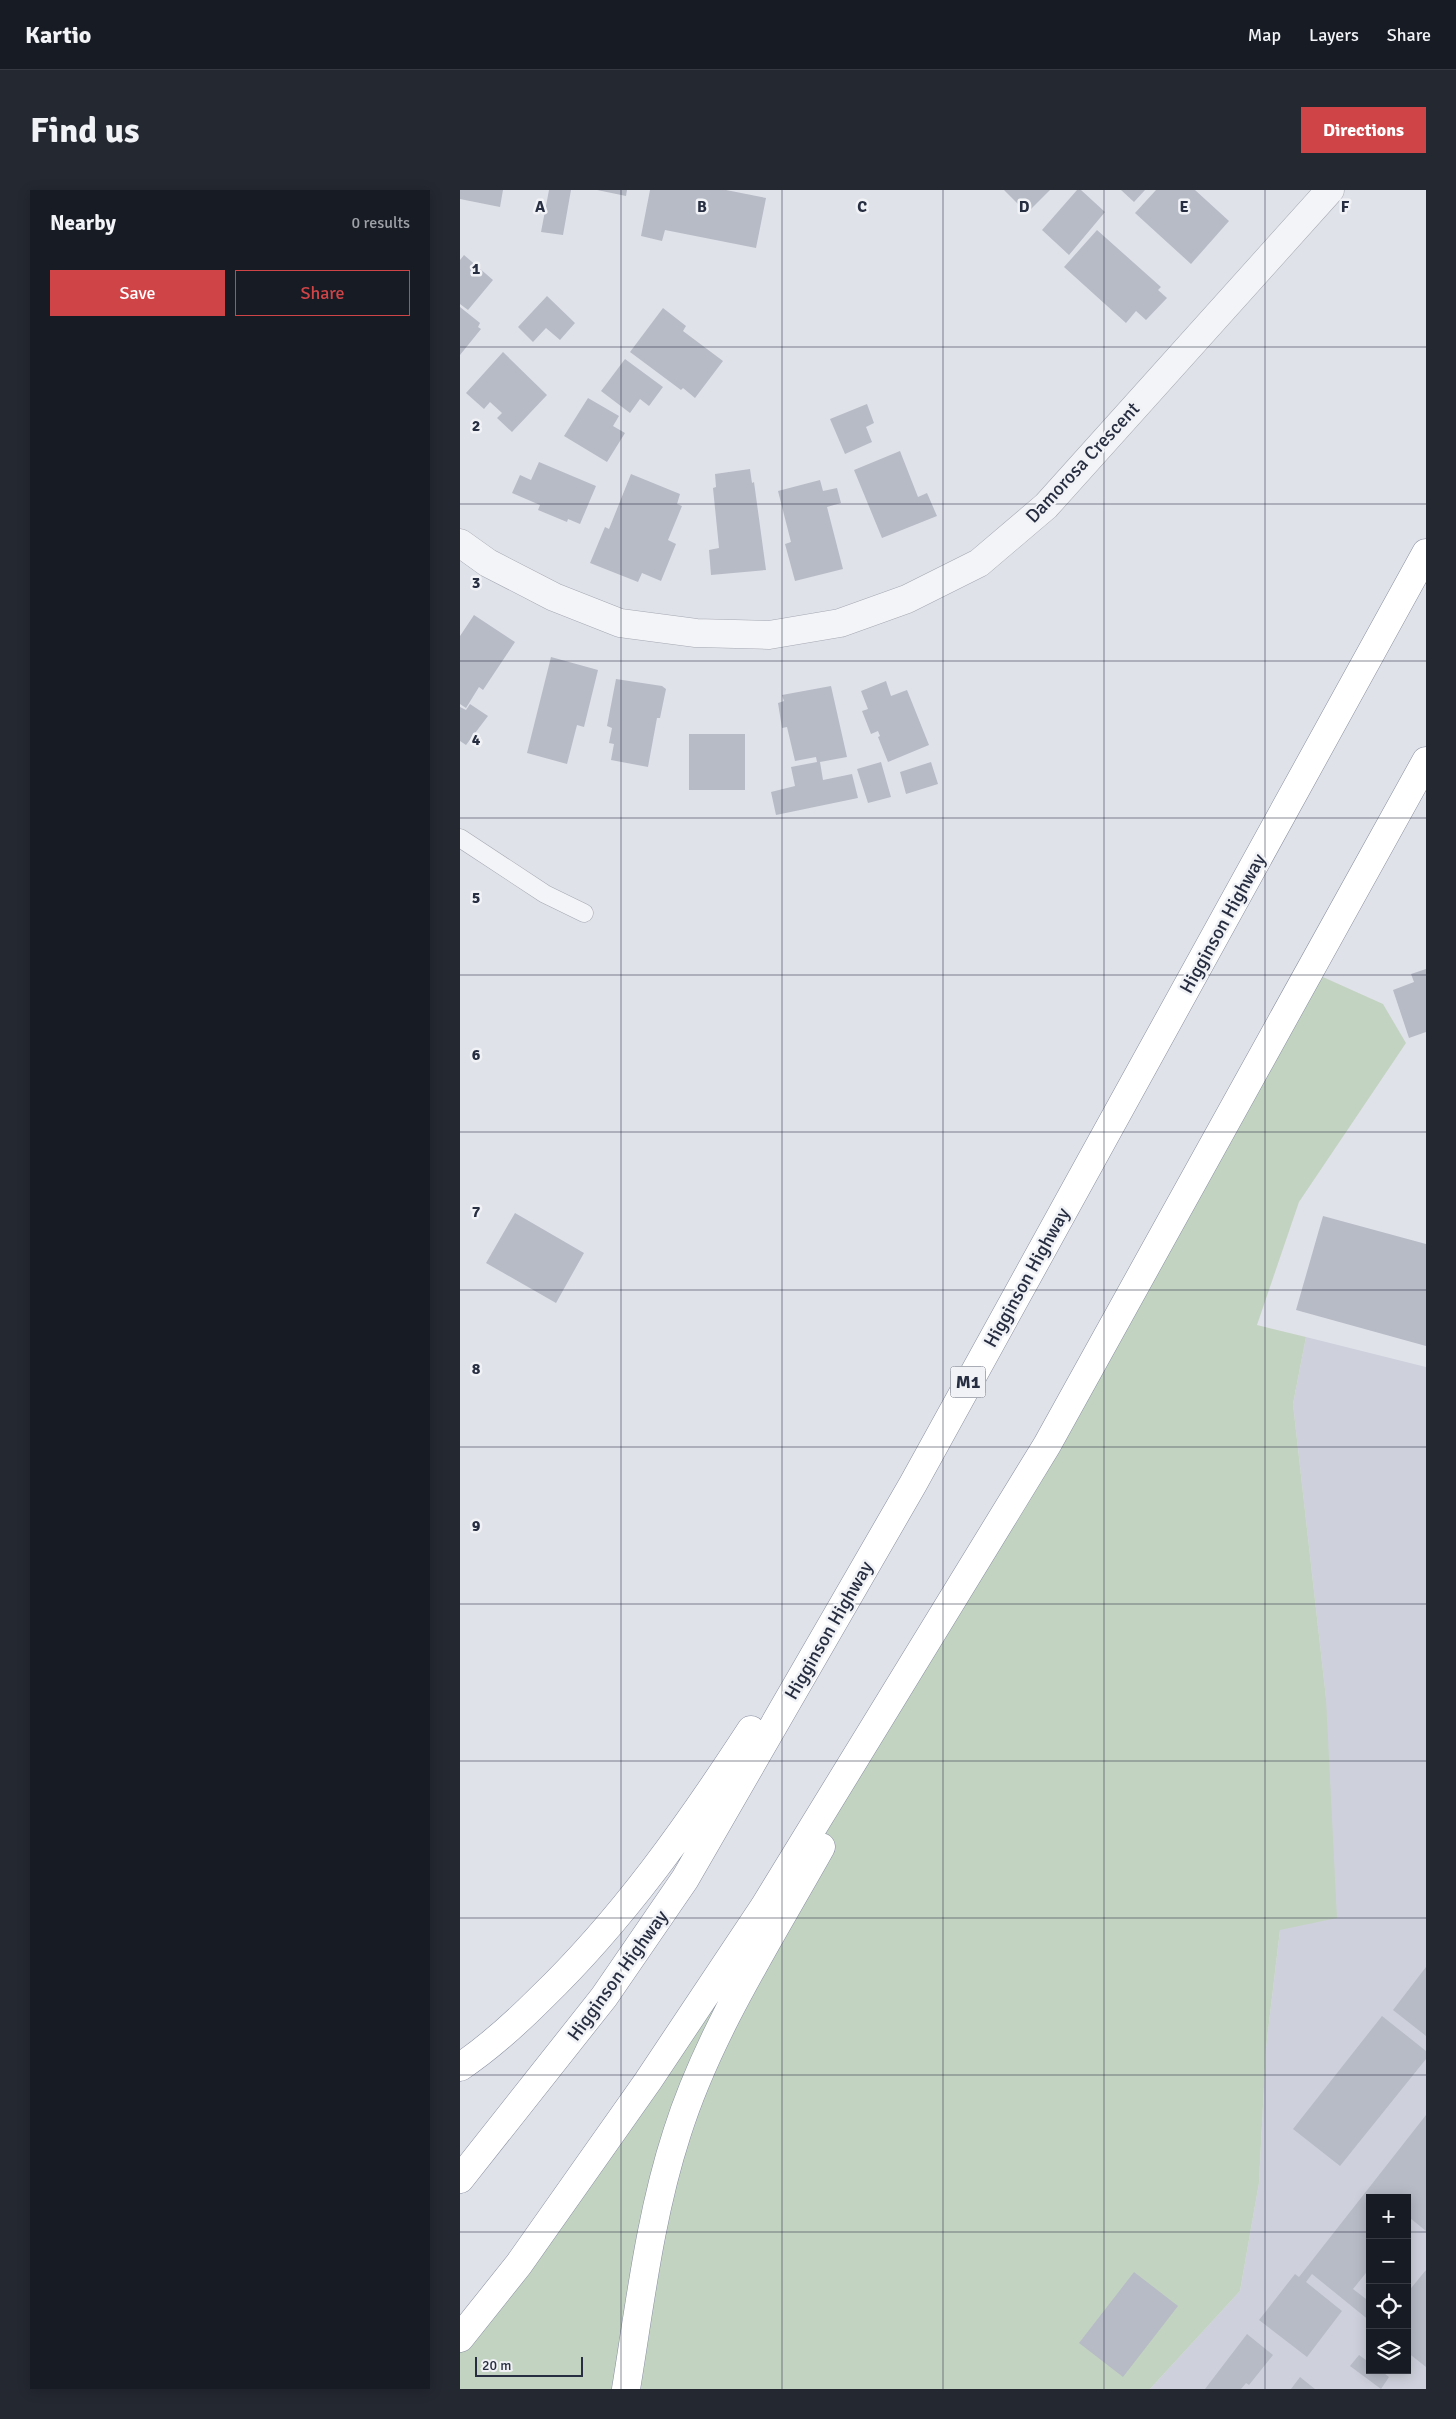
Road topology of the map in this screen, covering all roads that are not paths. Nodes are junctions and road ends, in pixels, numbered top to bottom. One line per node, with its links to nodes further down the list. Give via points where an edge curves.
1 (1330, 190): 2 (street, Damorosa Crescent, via 1046,506 979,563 907,599 840,623 777,633 696,633 620,623 554,597 488,563)
2 (460, 543)
3 (1426, 553): 8 (highway, Higginson Highway / M1)
4 (1426, 761): 7 (highway)
5 (460, 838): 6 (lane, via 545,894)
6 (584, 913)
7 (1047, 1445): 11 (highway, via 764,1907 520,2264); 12 (highway, via 717,2036 676,2133 662,2186)
8 (913, 1484): 9 (highway, via 736,1754 605,1932 521,2018); 10 (highway, Higginson Highway / M1, via 685,1878 604,1997)
9 (460, 2067)
10 (460, 2179)
11 (460, 2338)
12 (626, 2389)

